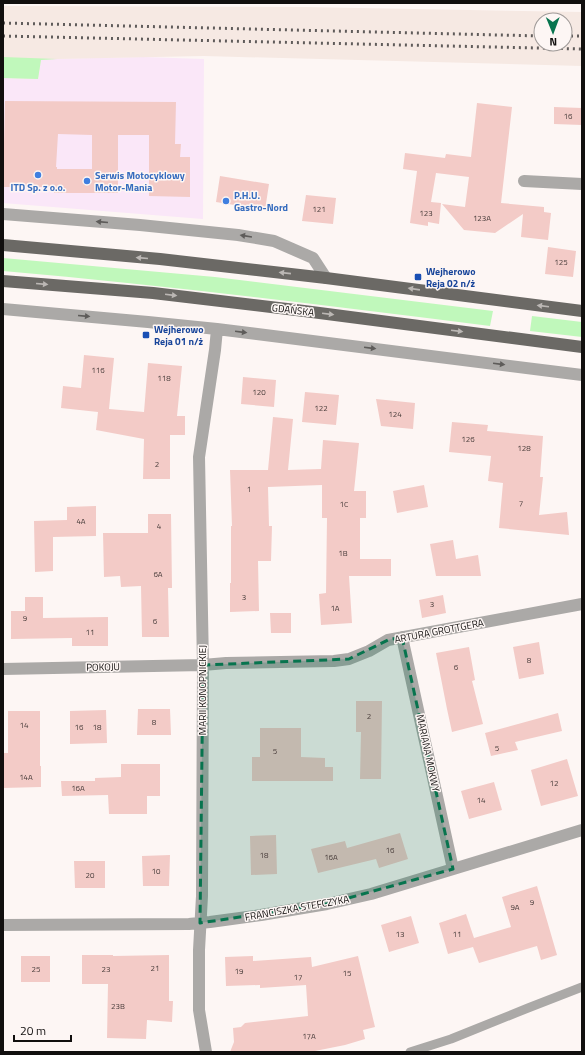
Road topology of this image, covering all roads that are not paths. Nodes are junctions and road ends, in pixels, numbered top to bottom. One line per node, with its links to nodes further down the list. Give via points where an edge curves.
1 (524, 181): 2 (street)
2 (582, 184)
3 (3, 214): 5 (street, one-way to 3, via 313,258 274,241 238,235)
4 (3, 245): 5 (main road, one-way to 4)
5 (326, 278): 8 (main road, one-way to 5)
6 (3, 281): 10 (main road, GDAŃSKA, one-way to 10, via 153,293)
7 (3, 309): 9 (street, one-way to 9)
8 (582, 311)
9 (217, 329): 11 (street, one-way to 11); 14 (street, MARII KONOPNICKIEJ, via 199,457)
10 (582, 347)
11 (582, 375)
12 (582, 604): 13 (street, ARTURA GROTTGERA)
13 (402, 637): 14 (street, ARTURA GROTTGERA, via 388,640 349,659); 17 (street, MARIANA MOKWY)
14 (203, 665): 15 (street, POKOJU); 18 (street, MARII KONOPNICKIEJ)
15 (3, 669)
16 (582, 830): 17 (street, FRANCISZKA STEFCZYKA)
17 (453, 869): 18 (street, FRANCISZKA STEFCZYKA, via 371,894 327,904)
18 (200, 923): 19 (street, FRANCISZKA STEFCZYKA); 21 (street, MARII KONOPNICKIEJ, via 200,1010)
19 (3, 925)
20 (582, 987): 22 (lane, via 451,1039)
21 (206, 1052)
22 (410, 1052)

